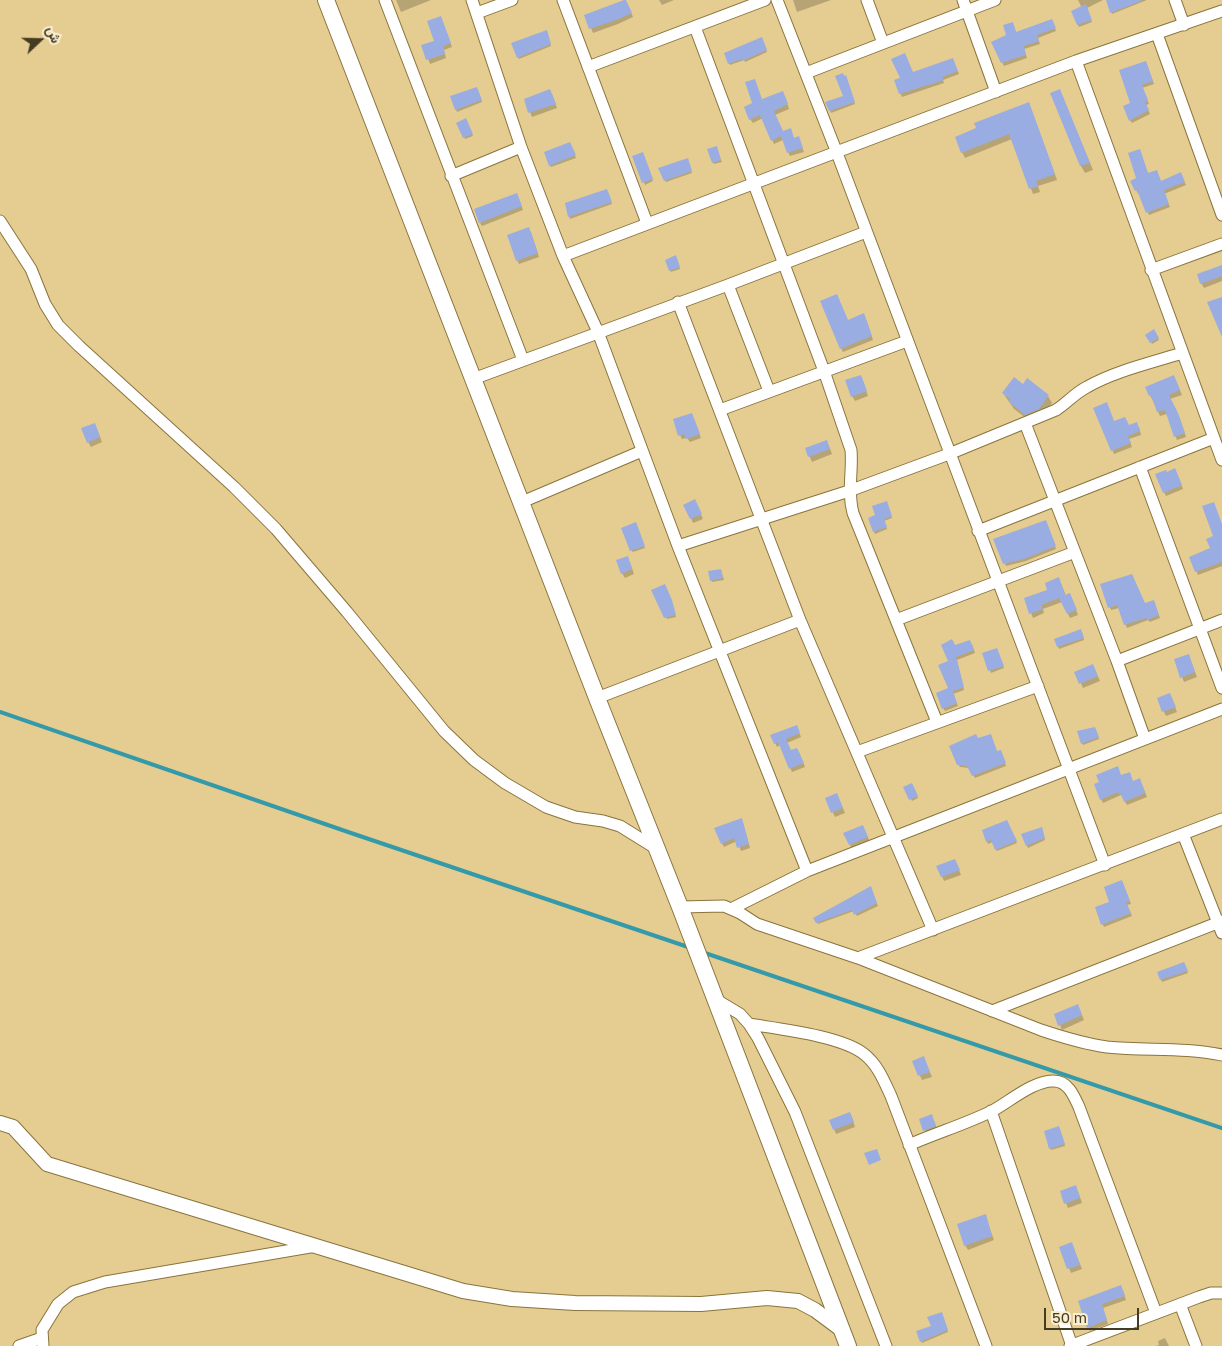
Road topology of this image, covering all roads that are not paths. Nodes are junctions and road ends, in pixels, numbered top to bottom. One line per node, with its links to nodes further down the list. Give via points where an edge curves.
1 (326, 0): 42 (main road)
2 (385, 0): 25 (street)
3 (472, 0): 14 (street)
4 (512, 0): 14 (street)
5 (563, 0): 20 (street)
6 (765, 0): 16 (street)
7 (777, 0): 21 (street)
8 (867, 0): 18 (street)
9 (963, 0): 13 (street)
10 (995, 0): 13 (street)
11 (1175, 0): 15 (street)
12 (1222, 10): 15 (street)
13 (967, 12): 18 (street); 22 (street)
14 (477, 13): 23 (street)
15 (1184, 25): 17 (street)
16 (695, 27): 20 (street); 26 (street)
17 (1157, 34): 19 (street); 27 (street)
18 (883, 43): 21 (street)
19 (1076, 61): 22 (street); 34 (street)
20 (588, 67): 29 (street)
21 (806, 73): 24 (street)
22 (996, 92): 24 (street)
23 (521, 147): 25 (street); 32 (street)
24 (837, 153): 26 (street); 30 (street)
25 (451, 176): 40 (street)
26 (754, 184): 29 (street); 33 (street)
27 (1222, 215)
28 (0, 221): 76 (street, via 31,269 45,304 58,324 234,486 276,529 444,731 505,783 546,807 620,826)
29 (647, 223): 32 (street)
30 (866, 232): 33 (street); 38 (street)
31 (1222, 244): 34 (street)
32 (563, 256): 37 (street)
33 (783, 264): 35 (street); 41 (street)
34 (1151, 270): 39 (street)
35 (728, 285): 36 (street); 43 (street)
36 (678, 302): 37 (street); 44 (street)
37 (598, 332): 40 (street); 47 (street)
38 (907, 341): 41 (street); 48 (street)
39 (1182, 352): 45 (street, via 1102,379 1079,391 1056,410); 46 (street)
40 (523, 360): 42 (street)
41 (824, 371): 43 (street); 51 (street, via 851,450)
42 (473, 379): 53 (main road)
43 (769, 391): 44 (street)
44 (720, 410): 54 (street)
45 (1025, 423): 48 (street); 52 (street)
46 (1214, 438): 49 (street); 50 (street)
47 (642, 451): 53 (street); 56 (street)
48 (949, 454): 51 (street); 55 (street)
49 (1222, 460)
50 (1140, 467): 52 (street); 62 (street)
51 (849, 491): 54 (street); 60 (street, via 853,513)
52 (1055, 500): 55 (street); 57 (street)
53 (522, 502): 67 (main road)
54 (763, 520): 56 (street); 59 (street)
55 (978, 531): 58 (street)
56 (678, 546): 63 (street)
57 (1075, 552): 58 (street); 64 (street)
58 (997, 581): 60 (street); 65 (street)
59 (800, 620): 63 (street); 71 (street)
60 (896, 620): 69 (street)
61 (1222, 620): 62 (street)
62 (1201, 628): 64 (street); 66 (street)
63 (719, 651): 67 (street); 78 (street)
64 (1117, 661): 70 (street)
65 (1038, 686): 69 (street); 72 (street)
66 (1222, 688)
67 (597, 698): 76 (main road)
68 (1222, 709): 70 (street)
69 (937, 722): 71 (street)
70 (1145, 739): 72 (street)
71 (857, 752): 75 (street)
72 (1069, 769): 75 (street); 77 (street)
73 (1222, 819): 74 (street)
74 (1183, 834): 77 (street); 81 (street)
75 (892, 838): 78 (street); 82 (street)
76 (657, 849): 79 (main road)
77 (1105, 865): 82 (street)
78 (807, 871): 80 (street)
79 (680, 907): 80 (street, via 717,905); 84 (main road)
80 (731, 909): 83 (street, via 757,924)
81 (1221, 926): 85 (street)
82 (933, 930): 83 (street)
83 (858, 958): 85 (street)
84 (715, 999): 86 (street, via 740,1014); 95 (main road)
85 (992, 1011): 87 (street, via 1040,1030 1106,1047)
86 (749, 1024): 90 (street, via 843,1044 864,1054 877,1068 891,1096); 99 (street, via 795,1112)
87 (1222, 1055)
88 (991, 1111): 90 (street); 94 (street, via 1044,1082 1055,1080 1073,1093); 101 (street)
89 (0, 1124): 91 (street, via 13,1127 46,1164)
90 (909, 1145): 100 (street)
91 (317, 1246): 95 (street, via 463,1291 512,1299 701,1304 767,1298 798,1301); 96 (street, via 105,1282 72,1292 58,1304 42,1330)
92 (1222, 1293): 93 (street, via 1211,1293)
93 (1180, 1304): 94 (street); 102 (street)
94 (1156, 1313): 101 (street)
95 (842, 1330): 98 (main road)
96 (43, 1342): 97 (street)
97 (19, 1346)
98 (848, 1346)
99 (886, 1346)
100 (986, 1346)
101 (1071, 1346)
102 (1196, 1346)

